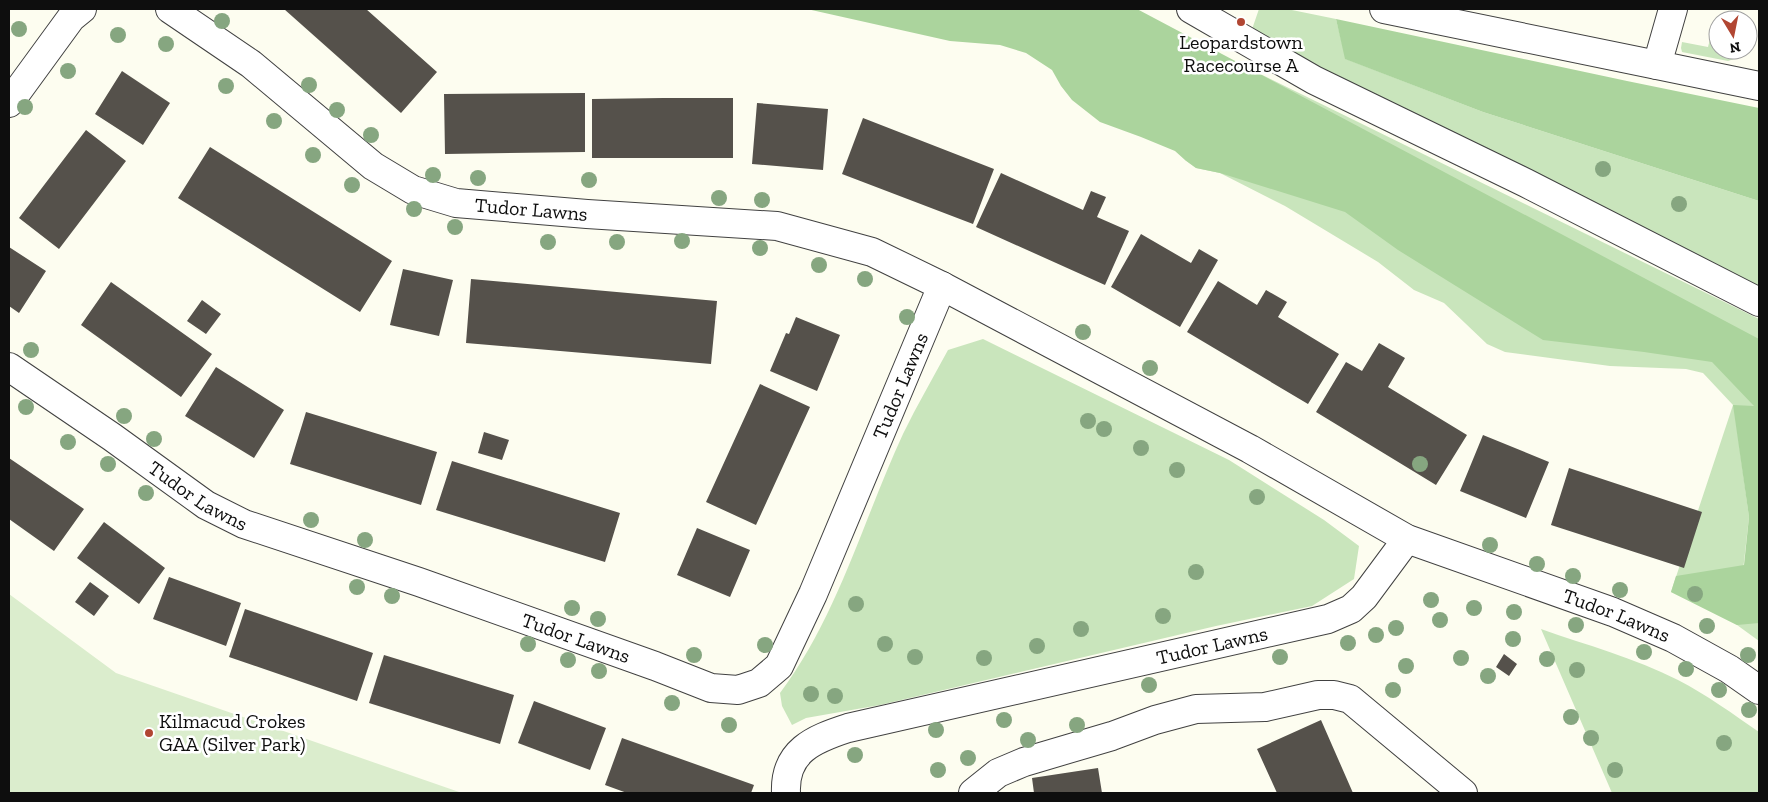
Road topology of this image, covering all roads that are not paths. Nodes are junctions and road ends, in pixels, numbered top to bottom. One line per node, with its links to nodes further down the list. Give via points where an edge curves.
1 (82, 9): 8 (street, via 71,18)
2 (170, 9): 9 (street, Tudor Lawns, via 251,64 373,166 413,190 456,204 777,226 872,252)
3 (1191, 9): 10 (street, via 1314,80)
4 (1384, 9): 6 (street)
5 (1673, 9): 6 (street)
6 (1657, 65): 7 (street)
7 (1759, 86)
8 (9, 102)
9 (942, 286): 11 (street, Tudor Lawns, via 813,594 779,666 760,683 738,690 710,688 419,582 244,524 206,505); 12 (street, Tudor Lawns, via 1250,449)
10 (1759, 302)
11 (9, 367)
12 (1407, 539): 13 (street, Tudor Lawns, via 1613,612 1673,638 1730,669); 14 (street, Tudor Lawns, via 1364,597 1351,609 1328,619 822,736 799,752 792,763)
13 (1759, 690)
14 (786, 793)
15 (973, 793): 16 (street, via 998,773 1024,762 1155,720 1196,709 1247,709 1318,695 1334,695 1350,699)
16 (1463, 793)

